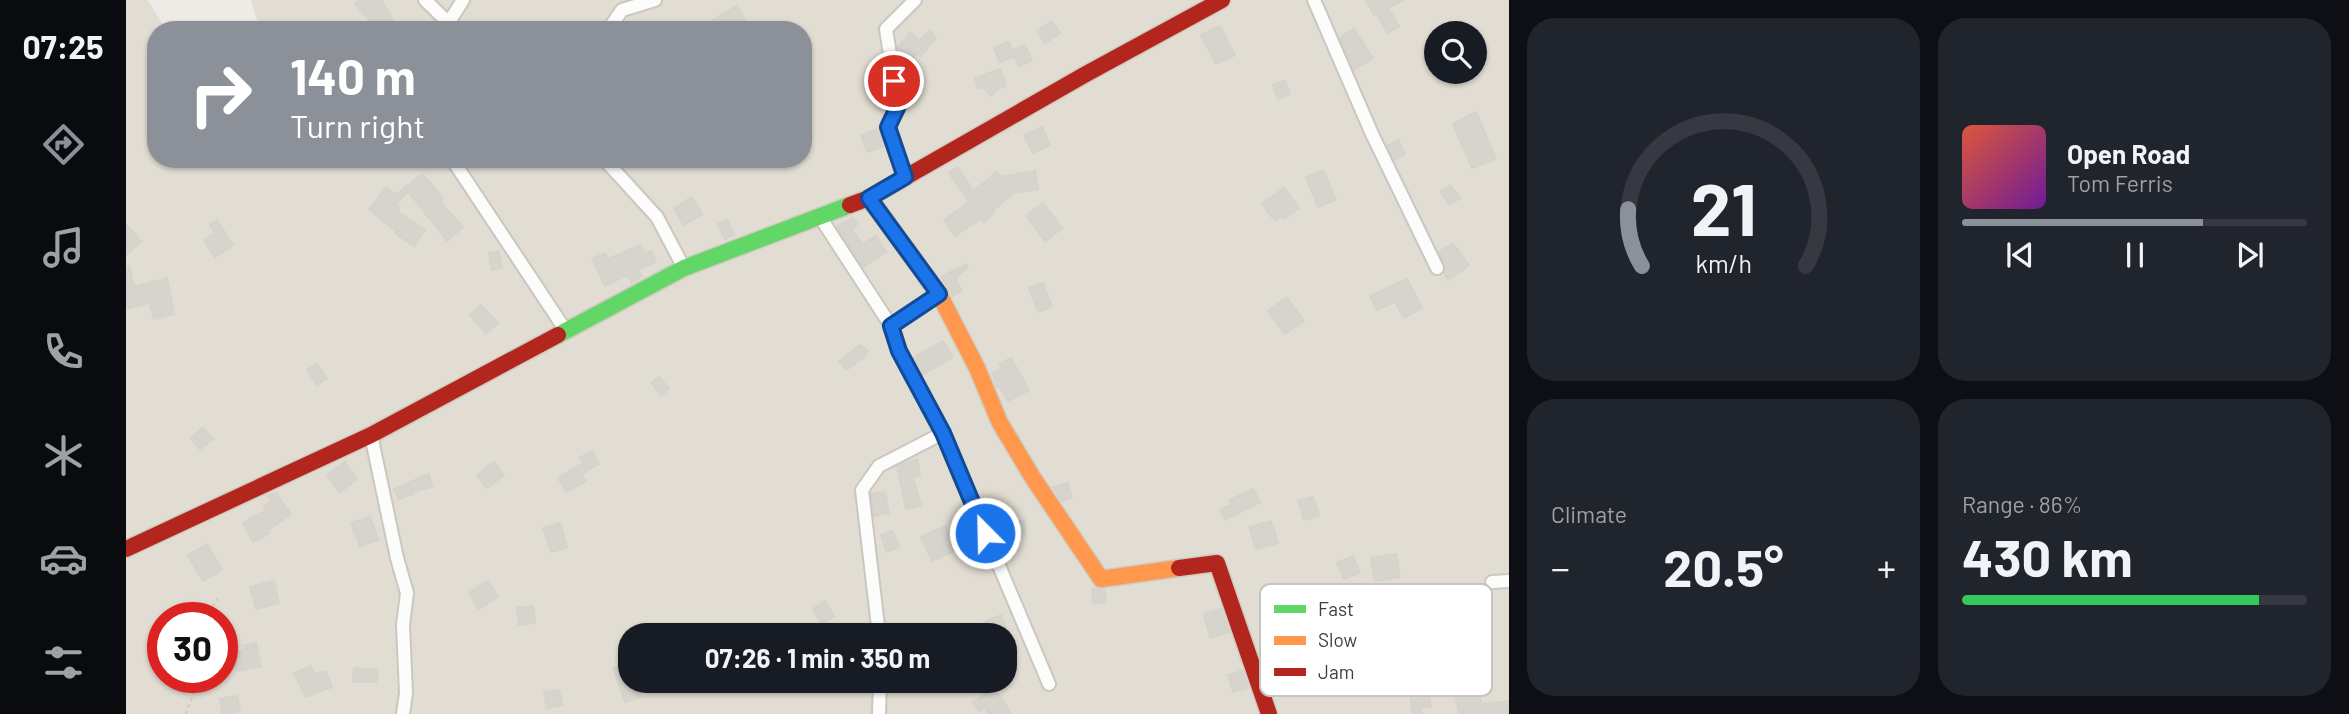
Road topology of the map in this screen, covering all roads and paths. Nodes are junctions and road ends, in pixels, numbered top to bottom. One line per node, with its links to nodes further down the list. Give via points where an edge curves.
1 (425, 0): 7 (street)
2 (463, 0): 8 (street)
3 (654, 0): 9 (street, via 622,10)
4 (915, 0): 12 (street, via 886,29 898,106 888,127)
5 (1222, 0): 12 (main road)
6 (1314, 0): 16 (street)
7 (447, 21)
8 (454, 21)
9 (614, 21)
10 (458, 168): 19 (street)
11 (612, 168): 15 (street, via 657,217)
12 (905, 177): 13 (main road)
13 (869, 198): 14 (main road); 17 (main road)
14 (820, 217): 15 (main road); 18 (street)
15 (684, 268): 19 (main road)
16 (1437, 268)
17 (939, 294): 18 (street); 29 (main road, via 999,423 1101,579 1217,563)
18 (891, 326): 20 (street, via 899,351)
19 (566, 331): 21 (main road)
20 (943, 433): 27 (street, via 879,466 862,490); 28 (street)
21 (371, 435): 22 (main road); 34 (street, via 407,593)
22 (126, 549)
23 (1509, 581): 24 (street)
24 (1492, 582)
25 (218, 598): 26 (path)
26 (215, 602)
27 (878, 623)
28 (1049, 684)
29 (1260, 688)
30 (194, 693): 33 (path)
31 (880, 693): 35 (street)
32 (1263, 696): 36 (main road)
33 (186, 714)
34 (403, 714)
35 (879, 714)
36 (1269, 714)

